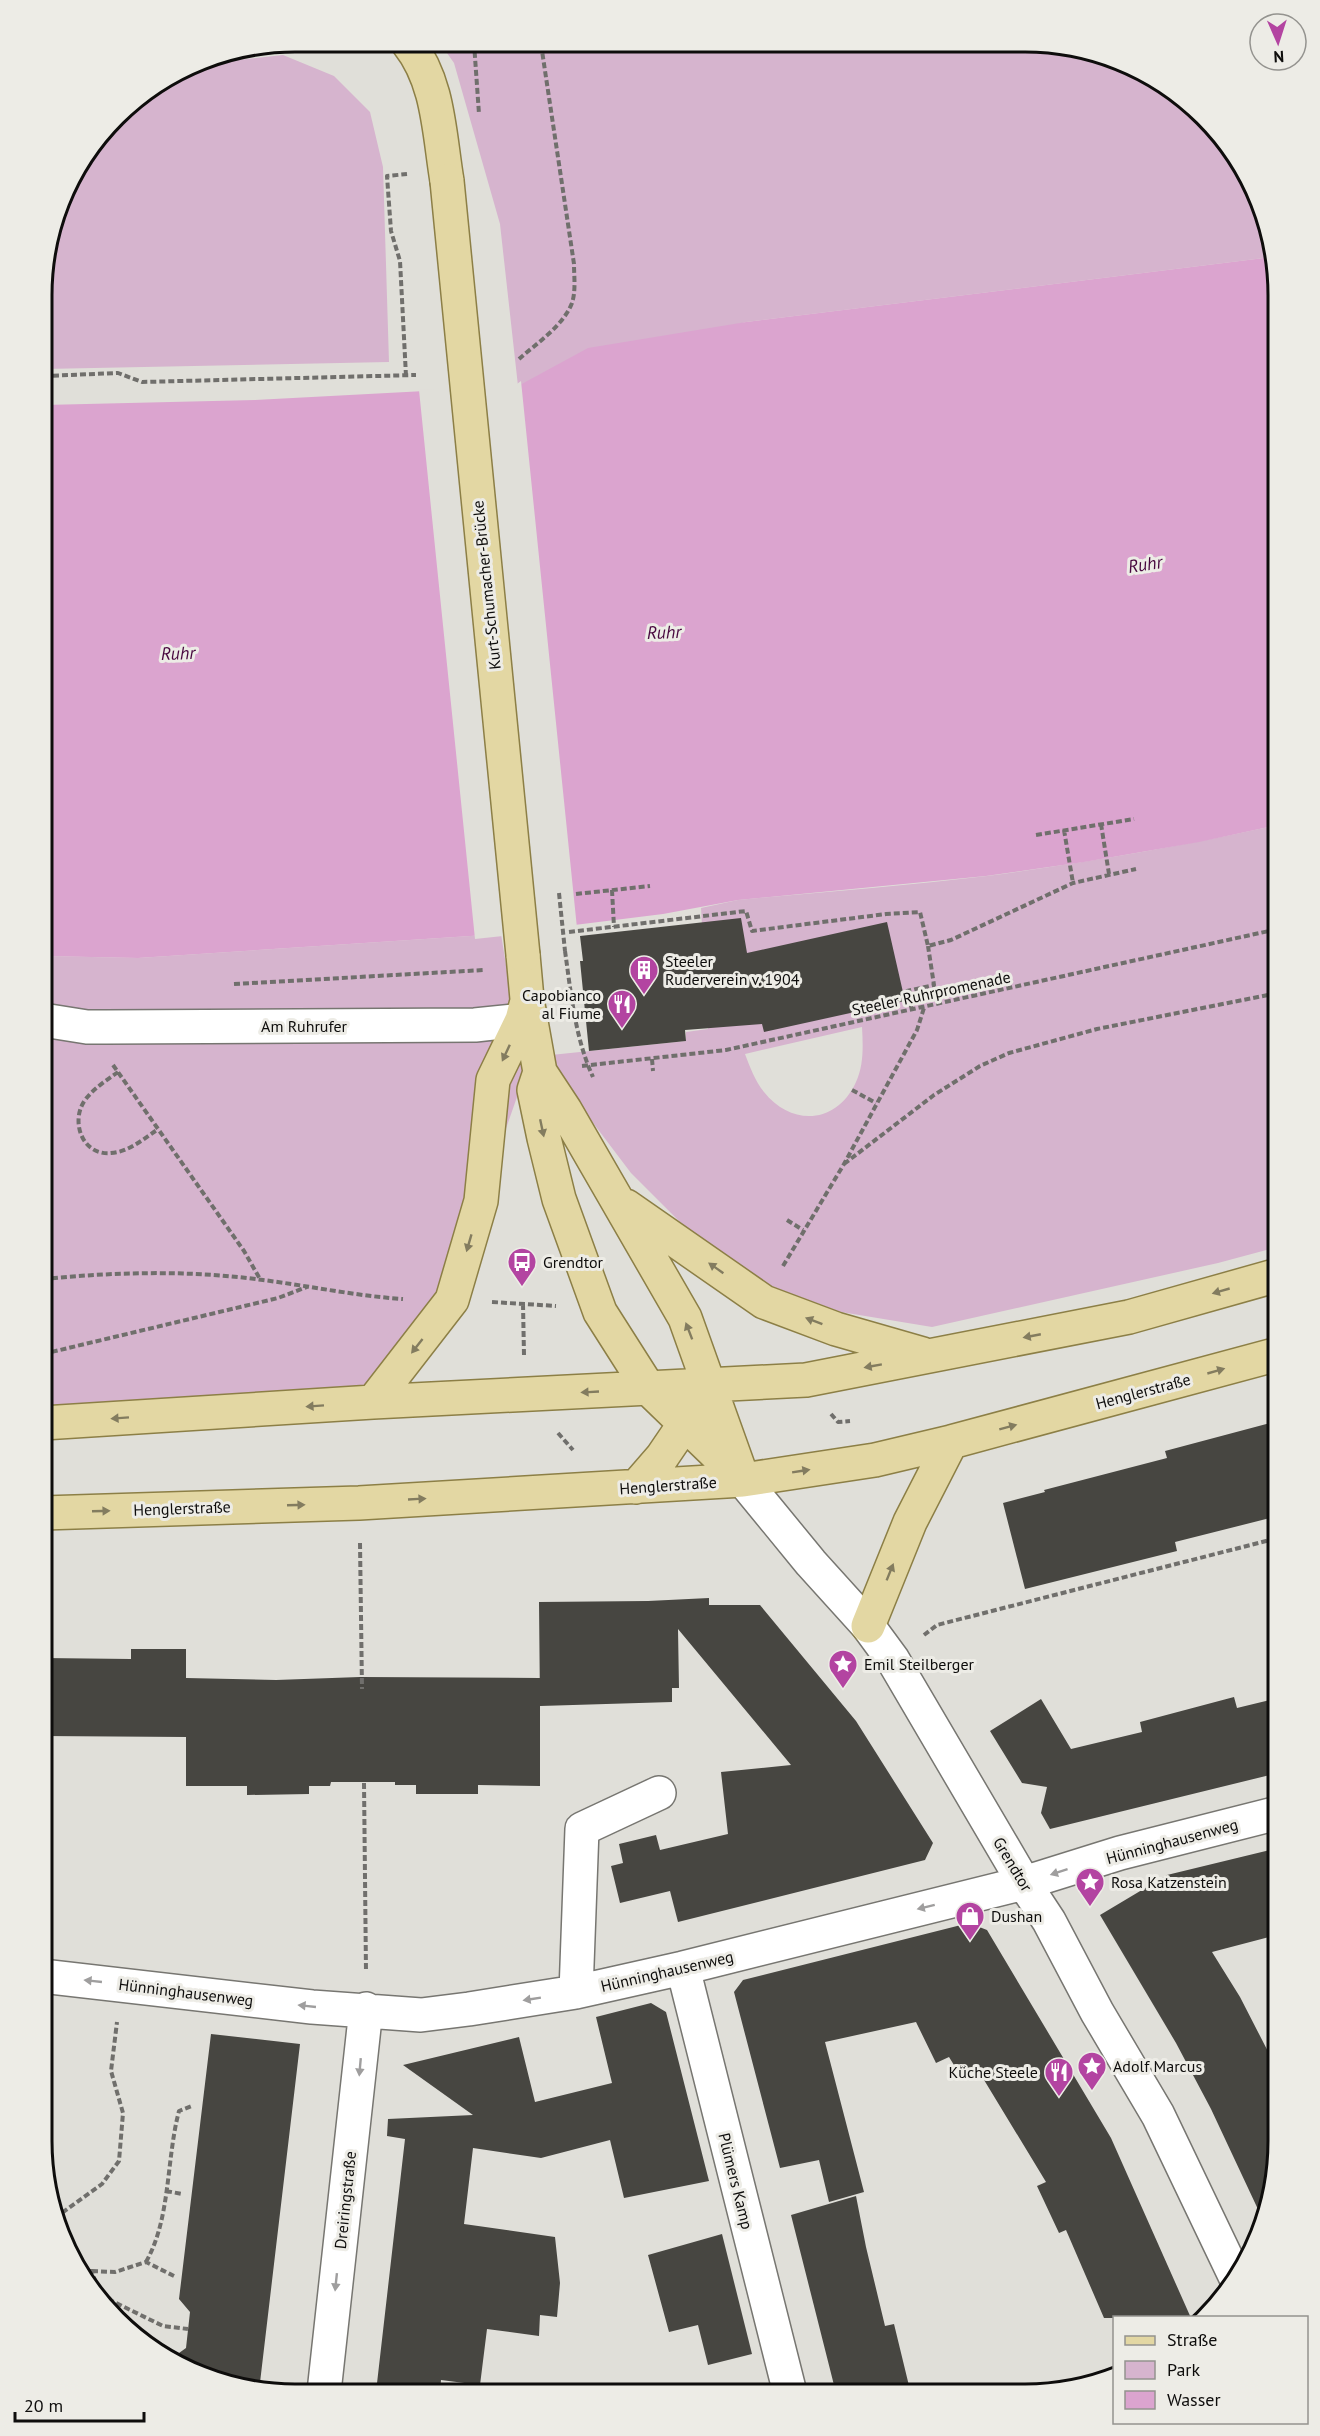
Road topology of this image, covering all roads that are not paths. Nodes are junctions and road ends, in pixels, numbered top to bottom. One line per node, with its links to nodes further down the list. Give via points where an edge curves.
1 (415, 52): 2 (main road, Kurt-Schumacher-Brücke, bridge, via 433,89 446,176)
2 (524, 986): 3 (street, Am Ruhrufer, via 475,1025 87,1027); 4 (main road, Kurt-Schumacher-Brücke); 11 (main road, one-way to 11, via 493,1080 481,1201 452,1300)
3 (52, 1021)
4 (540, 1072): 5 (main road, Kurt-Schumacher-Brücke); 10 (main road, Kurt-Schumacher-Brücke, one-way to 10, via 534,1090 559,1199 600,1312)
5 (618, 1201): 7 (main road, Kurt-Schumacher-Brücke, one-way to 5, via 836,1329 764,1302); 9 (main road, Kurt-Schumacher-Brücke, one-way to 5, via 685,1318)
6 (1268, 1278): 7 (main road, one-way to 7, via 1129,1317)
7 (930, 1356): 9 (main road, one-way to 9, via 806,1380)
8 (1268, 1357): 14 (main road, Henglerstraße, one-way to 8)
9 (710, 1385): 10 (main road); 13 (main road); 15 (main road, Kurt-Schumacher-Brücke)
10 (649, 1389): 11 (main road, one-way to 11); 13 (main road, Kurt-Schumacher-Brücke)
11 (373, 1402): 12 (main road, one-way to 12)
12 (52, 1422)
13 (685, 1426): 15 (main road, Kurt-Schumacher-Brücke); 16 (main road)
14 (951, 1442): 15 (main road, Henglerstraße, one-way to 14, via 875,1460); 18 (main road, one-way to 14, via 910,1522)
15 (743, 1480): 16 (main road, Henglerstraße); 18 (street, Grendtor)
16 (636, 1486): 17 (main road, Henglerstraße, one-way to 16, via 359,1503)
17 (52, 1513)
18 (868, 1626): 21 (street, Grendtor)
19 (658, 1793): 24 (street, via 582,1829)
20 (1268, 1816): 21 (street, Hünninghausenweg, one-way to 21, via 1120,1853)
21 (1024, 1883): 22 (street, Hünninghausenweg, one-way to 22); 26 (street, Grendtor, via 1158,2115)
22 (683, 1968): 24 (street, Hünninghausenweg); 28 (street, Plümers Kamp)
23 (52, 1977): 25 (street, Hünninghausenweg, one-way to 23, via 312,2007)
24 (576, 1992): 25 (street, Hünninghausenweg, one-way to 25, via 421,2014)
25 (366, 2009): 27 (street, Dreiringstraße, one-way to 27)
26 (1231, 2268)
27 (325, 2384)
28 (788, 2384)

